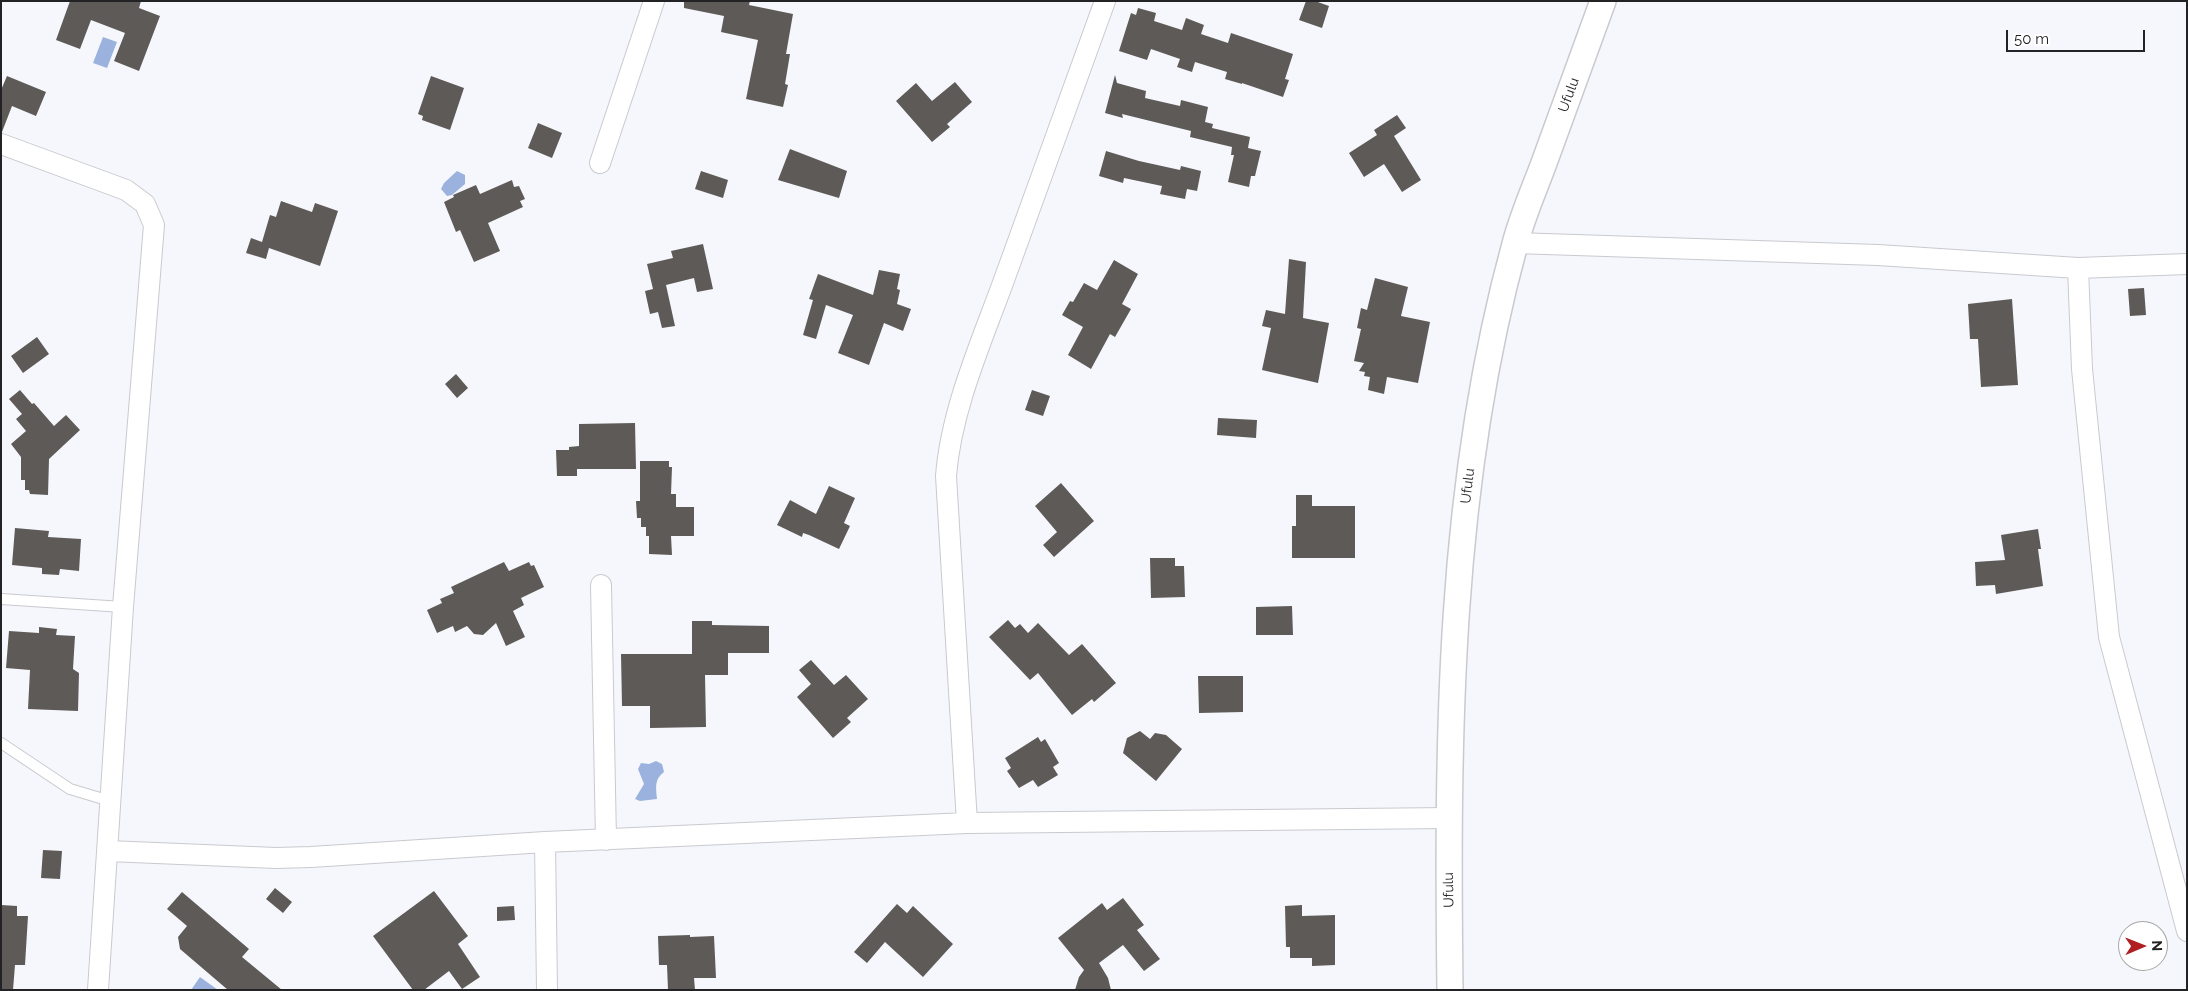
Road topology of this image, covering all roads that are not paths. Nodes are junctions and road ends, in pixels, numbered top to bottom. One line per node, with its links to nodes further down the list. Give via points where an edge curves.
1 (654, 1): 5 (street)
2 (1105, 1): 15 (street, via 982,340 948,448 946,476)
3 (1603, 1): 6 (street, Ufulu)
4 (1, 144): 11 (street, via 126,190 145,204 154,225)
5 (600, 163)
6 (1515, 243): 8 (street, via 1878,255); 14 (street, Ufulu, via 1477,416 1463,528 1453,635)
7 (2187, 264): 8 (street)
8 (2078, 268): 19 (street, via 2082,369 2109,637)
9 (601, 586): 16 (street)
10 (1, 599): 11 (lane)
11 (123, 607): 13 (street)
12 (1, 743): 13 (lane, via 70,789)
13 (110, 801): 18 (street)
14 (1448, 818): 15 (street); 22 (street, Ufulu)
15 (967, 823): 16 (street)
16 (606, 840): 17 (street)
17 (545, 842): 18 (street, via 302,857); 21 (street)
18 (108, 851): 20 (street)
19 (2187, 931)
20 (98, 990)
21 (547, 990)
22 (1450, 990)

